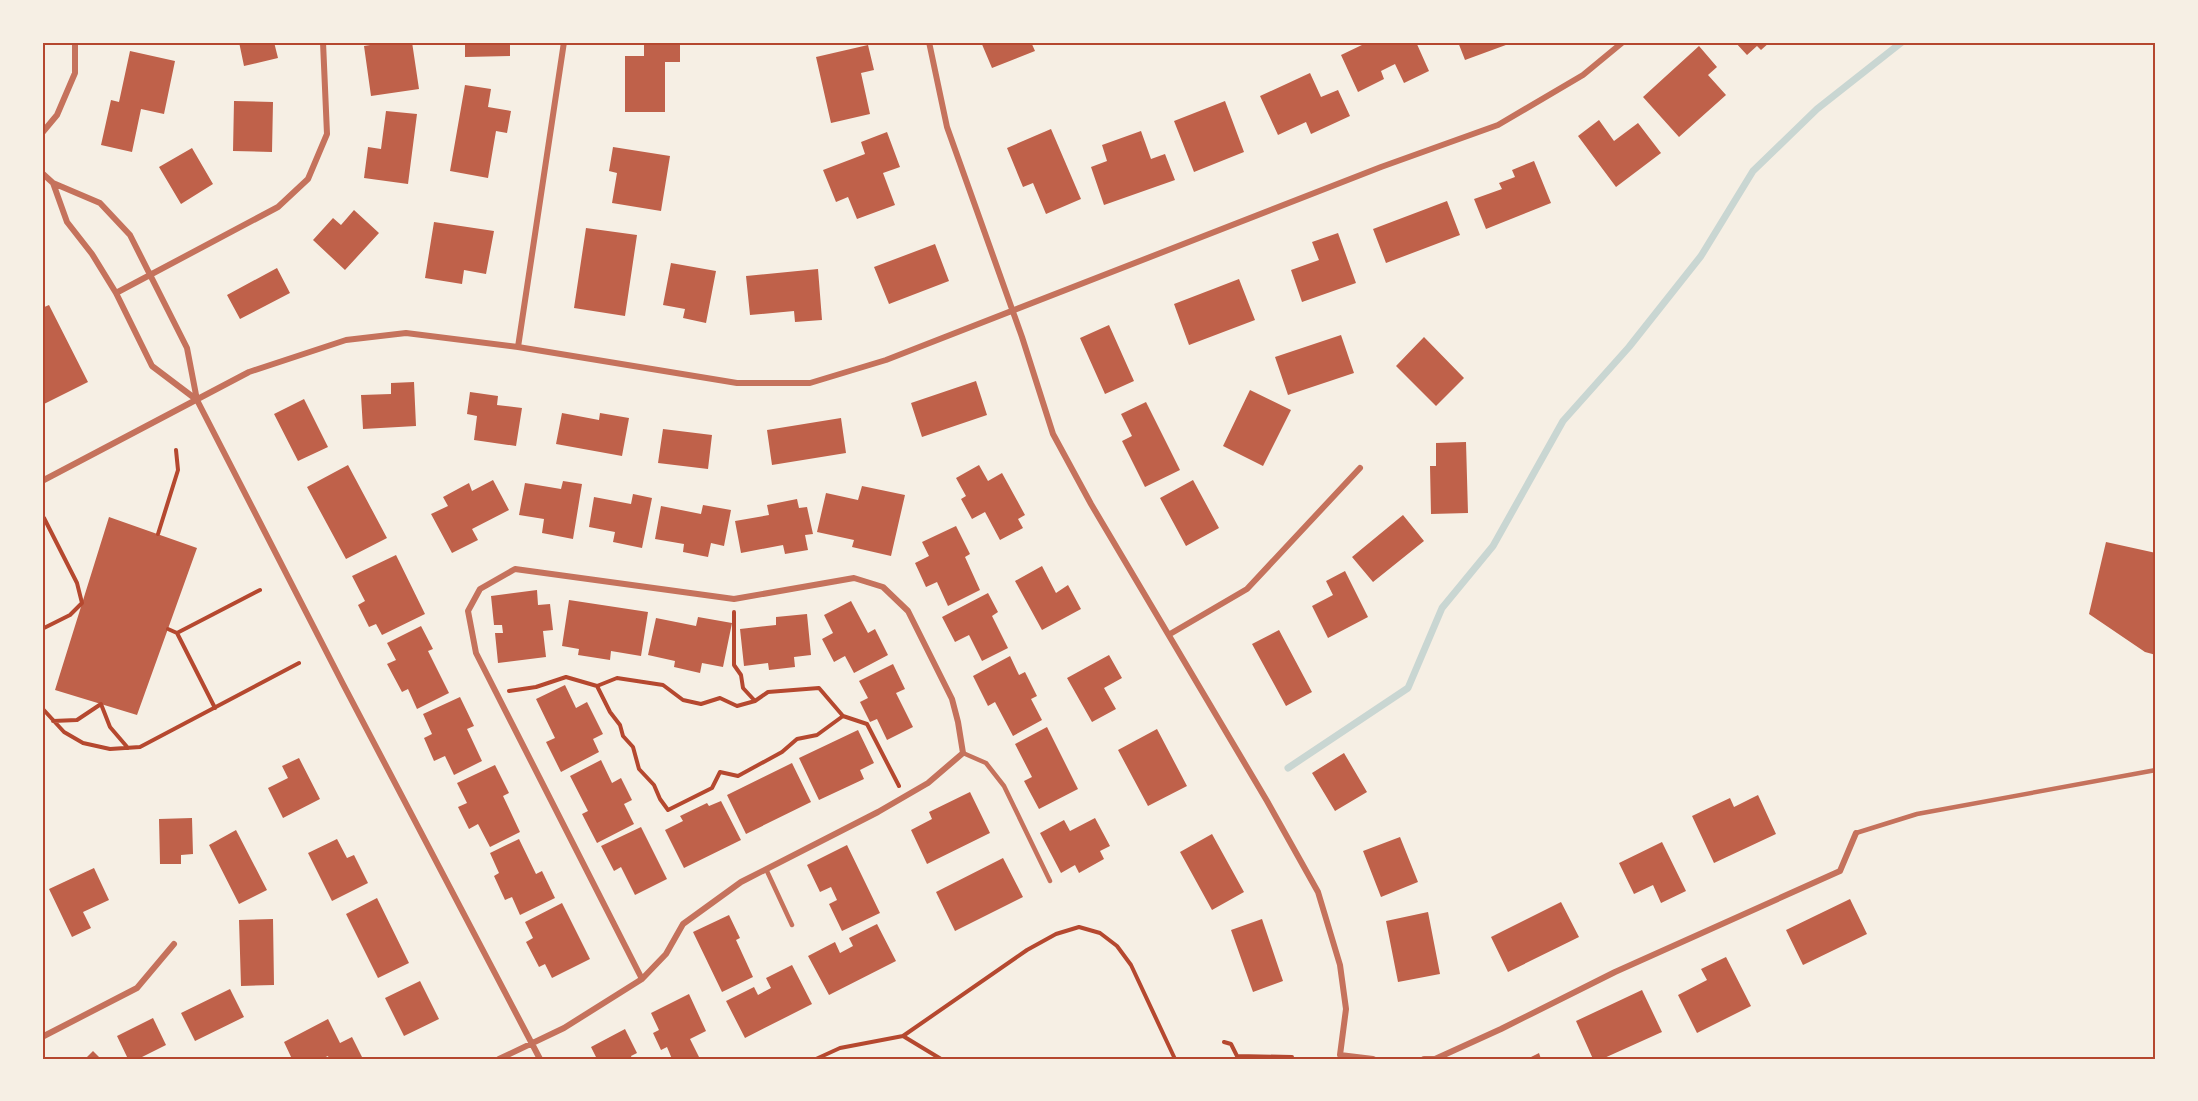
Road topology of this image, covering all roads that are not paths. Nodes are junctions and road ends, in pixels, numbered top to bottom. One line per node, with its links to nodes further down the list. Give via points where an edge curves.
1 (75, 42): 6 (street, via 75,74 57,115)
2 (323, 42): 9 (street, via 327,134 308,179 278,207)
3 (564, 42): 12 (street)
4 (929, 42): 11 (street, via 947,127)
5 (1623, 42): 11 (street, via 1583,75 1498,125)
6 (42, 133)
7 (42, 173): 8 (street)
8 (53, 183): 9 (street, via 100,203 130,235); 10 (street, via 67,222)
9 (150, 275): 10 (street); 13 (street, via 187,348)
10 (116, 293): 13 (street, via 152,366)
11 (1012, 311): 12 (street, via 886,360 810,383 737,383); 16 (street, via 1053,434)
12 (518, 347): 13 (street, via 406,333 346,340 249,372)
13 (197, 400): 15 (street); 26 (street)
14 (1360, 468): 16 (street, via 1247,589)
15 (42, 481)
16 (1170, 634): 29 (street, via 1318,892 1341,965 1346,1009 1340,1054)
17 (963, 753): 20 (street, via 928,783); 21 (lane, via 986,763 1004,786); 24 (street, via 952,699 908,611 883,587 854,578 734,599 515,569 480,589 468,611 476,653)
18 (2156, 770): 19 (lane, via 1917,814)
19 (1856, 833): 30 (street, via 1840,871 1615,972 1435,1059)
20 (766, 869): 22 (lane); 24 (street, via 683,924 666,954)
21 (1050, 881)
22 (792, 925)
23 (174, 944): 25 (street, via 137,988)
24 (642, 979): 26 (street, via 564,1028)
25 (42, 1036)
26 (531, 1043): 27 (street); 28 (street)
27 (499, 1059)
28 (540, 1059)
29 (1373, 1059)
30 (1424, 1059)

